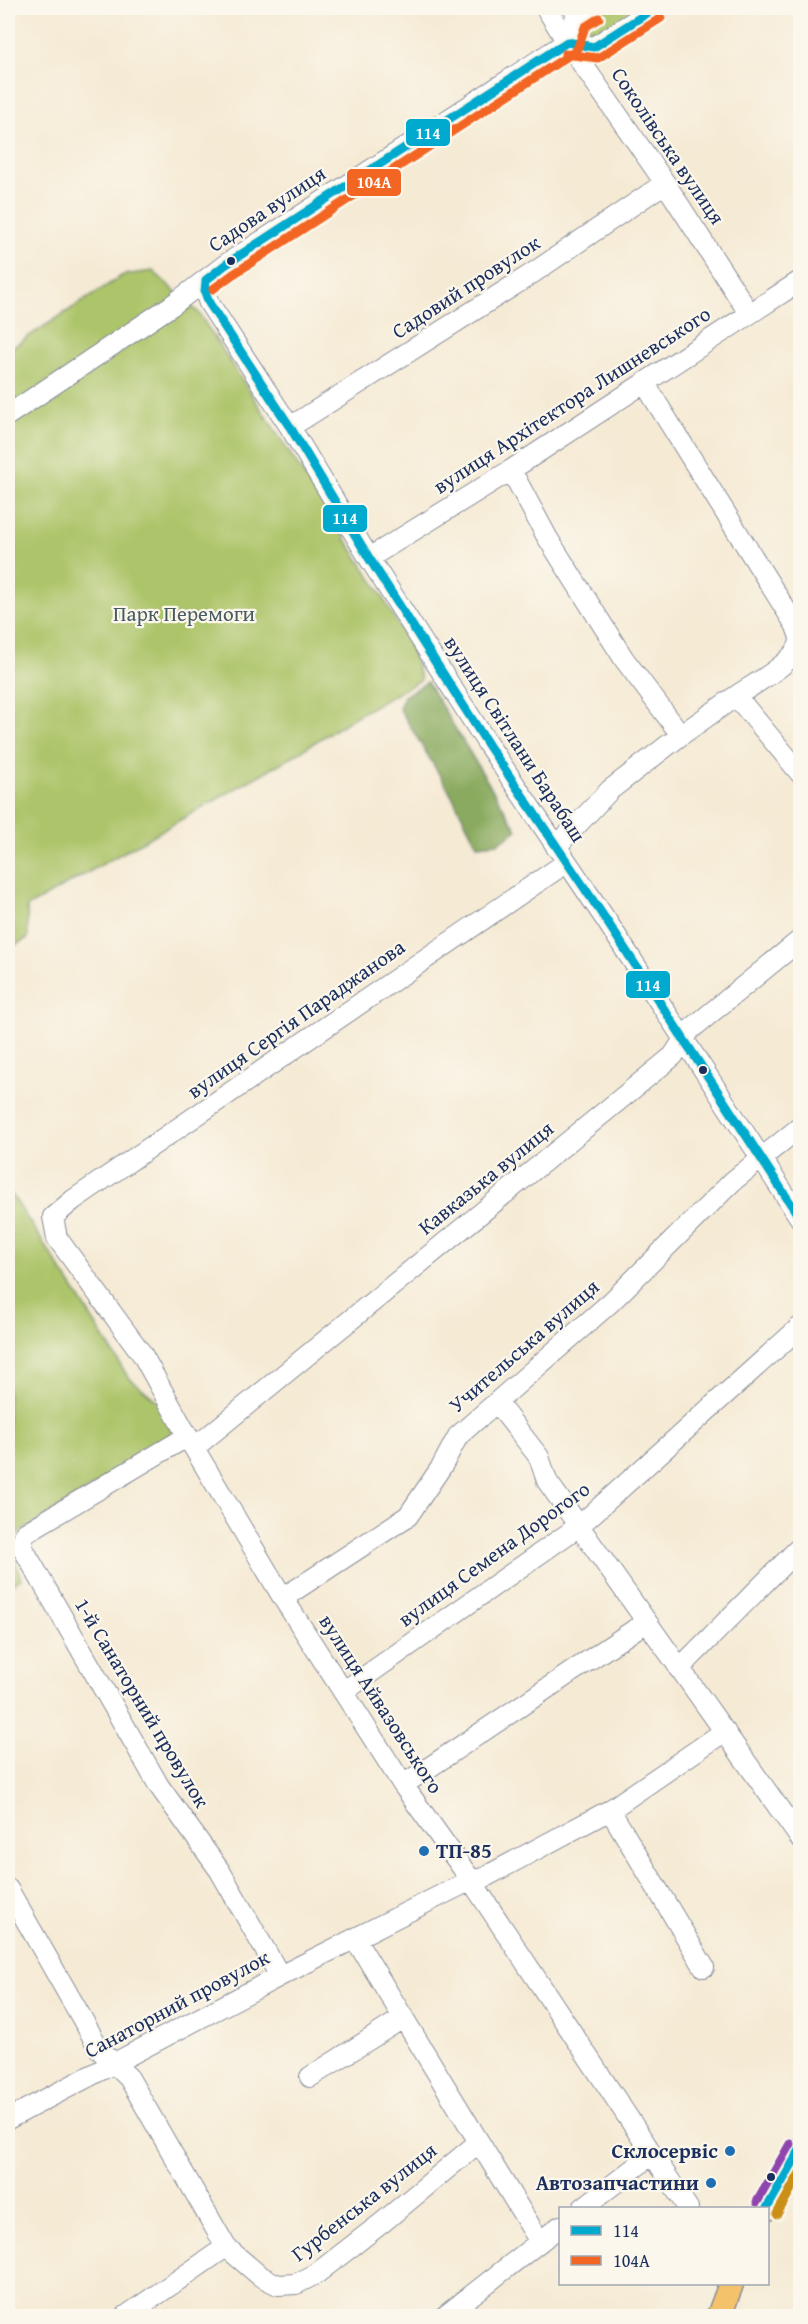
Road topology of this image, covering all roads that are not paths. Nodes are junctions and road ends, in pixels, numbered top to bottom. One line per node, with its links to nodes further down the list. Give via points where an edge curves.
1 (546, 8): 4 (street, Соколівська вулиця)
2 (592, 8): 4 (street, via 575,19)
3 (654, 8): 4 (street, via 594,47)
4 (567, 42): 5 (street, Соколівська вулиця); 6 (street, Садова вулиця)
5 (665, 183): 8 (street, Соколівська вулиця); 11 (street, Садовий провулок, via 530,275)
6 (206, 280): 10 (street, Садова вулиця); 11 (street, вулиця Світлани Барабаш, via 209,303)
7 (801, 281): 8 (street, вулиця Архітектора Лишневського)
8 (749, 313): 9 (street, вулиця Архітектора Лишневського)
9 (645, 384): 12 (street, вулиця Архітектора Лишневського); 14 (street, вулиця Сергія Параджанова, via 796,626 800,640 796,652)
10 (8, 415)
11 (290, 427): 13 (street, вулиця Світлани Барабаш)
12 (511, 470): 13 (street, вулиця Архітектора Лишневського); 15 (street, via 547,537 624,659)
13 (369, 558): 17 (street, вулиця Світлани Барабаш)
14 (736, 696): 15 (street, вулиця Сергія Параджанова); 16 (street)
15 (681, 735): 17 (street, вулиця Сергія Параджанова, via 610,790)
16 (801, 773)
17 (562, 854): 19 (street, вулиця Світлани Барабаш); 22 (street, вулиця Сергія Параджанова)
18 (801, 940): 19 (street, Кавказька вулиця, via 690,1030)
19 (684, 1040): 21 (street, вулиця Світлани Барабаш); 26 (street, Кавказька вулиця, via 673,1056)
20 (801, 1127): 21 (street, Учительська вулиця)
21 (763, 1159): 23 (street, вулиця Світлани Барабаш); 25 (street, Учительська вулиця, via 734,1181 611,1302)
22 (53, 1217): 26 (street, вулиця Айвазовського, via 57,1238 142,1354)
23 (801, 1218)
24 (801, 1327): 27 (street, вулиця Семена Дорогого)
25 (497, 1403): 27 (street, via 540,1457 547,1481); 30 (street, Учительська вулиця, via 458,1436 408,1516)
26 (191, 1442): 28 (street, Кавказька вулиця, via 25,1533); 30 (street, вулиця Айвазовського)
27 (579, 1526): 31 (street); 33 (street, вулиця Семена Дорогого)
28 (21, 1545): 42 (street, 1-й Санаторний провулок, via 159,1786 220,1871)
29 (801, 1547): 32 (street)
30 (283, 1598): 33 (street, вулиця Айвазовського)
31 (646, 1622): 32 (street); 35 (street)
32 (679, 1669): 34 (street)
33 (343, 1692): 35 (street, вулиця Айвазовського)
34 (725, 1731): 36 (street, Санаторний провулок); 37 (street)
35 (404, 1785): 38 (street, вулиця Айвазовського)
36 (610, 1810): 38 (street, Санаторний провулок, via 483,1878); 41 (street)
37 (801, 1838)
38 (471, 1880): 40 (street, Санаторний провулок); 49 (street, вулиця Айвазовського)
39 (8, 1889): 44 (street, via 100,2050)
40 (356, 1940): 42 (street, Санаторний провулок); 43 (street)
41 (705, 1967)
42 (280, 1977): 44 (street, Санаторний провулок)
43 (403, 2018): 45 (street); 47 (street)
44 (117, 2064): 46 (street, Санаторний провулок); 55 (street, via 129,2078)
45 (310, 2077)
46 (14, 2116)
47 (479, 2142): 54 (street); 55 (street, Гурбенська вулиця, via 316,2274 296,2284 278,2284 260,2276)
48 (801, 2150): 52 (main road)
49 (651, 2155): 50 (street); 51 (street, вулиця Айвазовського)
50 (584, 2207)
51 (687, 2207)
52 (768, 2207)
53 (559, 2228): 54 (street)
54 (540, 2242): 58 (street)
55 (226, 2247): 57 (street)
56 (730, 2285): 59 (main road)
57 (126, 2316)
58 (445, 2316)
59 (719, 2316)

